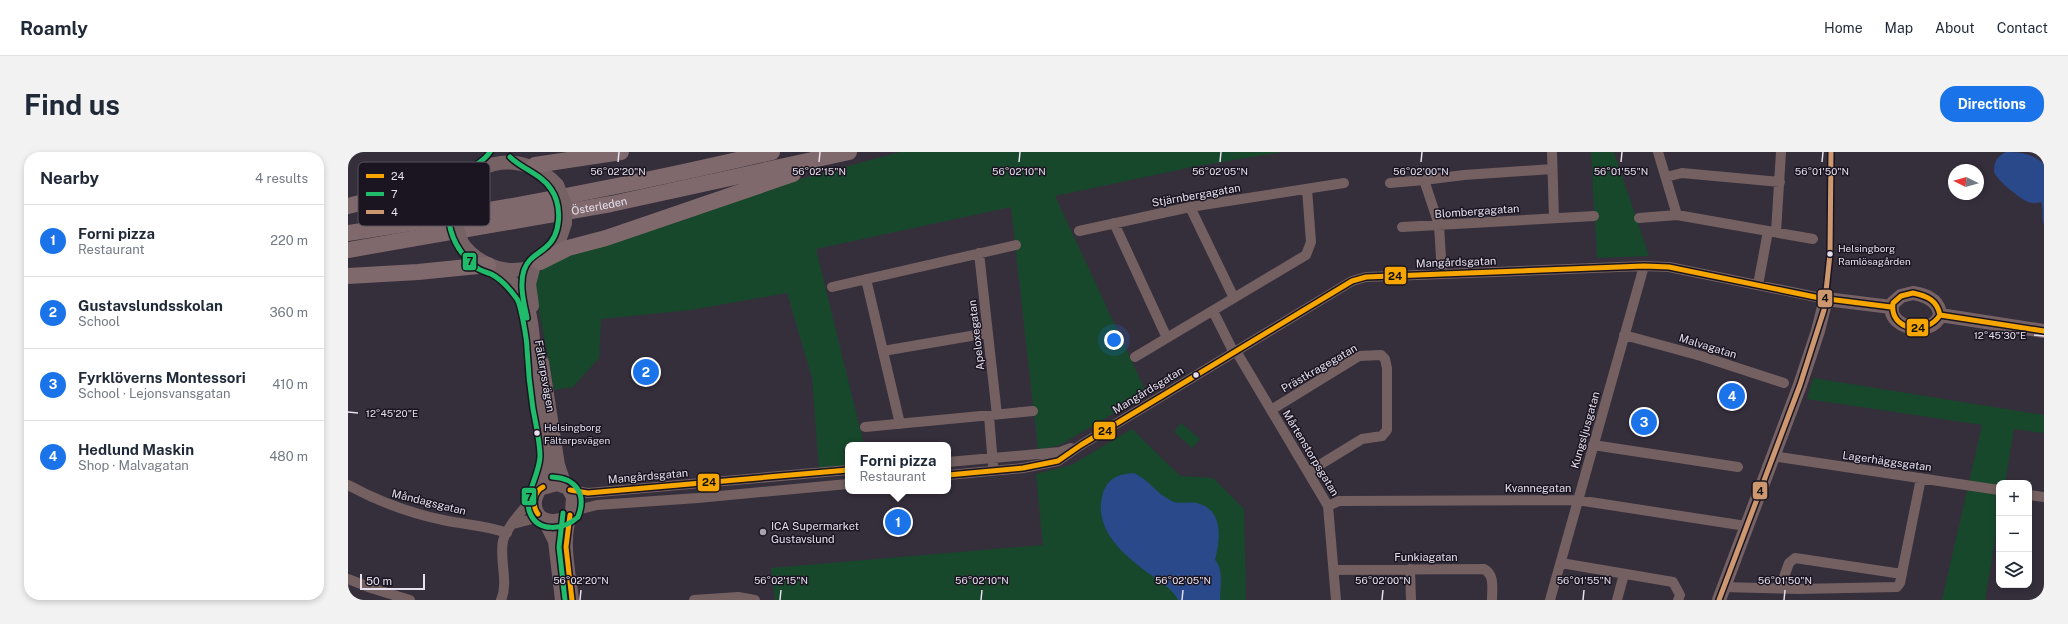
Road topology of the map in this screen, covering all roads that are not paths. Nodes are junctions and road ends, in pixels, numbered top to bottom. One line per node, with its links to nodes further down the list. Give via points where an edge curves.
1 (621, 152): 9 (main road)
2 (772, 152): 20 (main road, Österleden, via 606,189)
3 (849, 152): 26 (main road, Österleden, via 611,204)
4 (855, 152): 39 (main road, via 606,238 568,248)
5 (1552, 152): 10 (street)
6 (1658, 152): 11 (street)
7 (1782, 152): 13 (street)
8 (494, 157): 9 (main road, via 501,160)
9 (524, 159): 39 (main road, bridge, via 551,177 565,204 565,223 560,238 552,252)
10 (1552, 170): 12 (street); 23 (street)
11 (1666, 177): 13 (street, via 1682,173); 21 (street)
12 (1424, 180): 15 (street); 27 (street)
13 (1780, 182): 33 (street)
14 (1344, 183): 16 (street, Stjärnbergagatan)
15 (1390, 183)
16 (1307, 189): 19 (street, Stjärnbergagatan); 47 (street, via 1311,242 1306,255)
17 (358, 204): 18 (main road)
18 (348, 206)
19 (1190, 207): 25 (street, Stjärnbergagatan); 47 (street)
20 (490, 210)
21 (1677, 215): 24 (street); 33 (street)
22 (1594, 216): 23 (street, Blombergagatan)
23 (1554, 218): 27 (street, Blombergagatan)
24 (1639, 218)
25 (1114, 223): 32 (street, Stjärnbergagatan); 55 (street)
26 (490, 225)
27 (1439, 225): 31 (street, Blombergagatan); 42 (street)
28 (398, 226): 34 (main road, Österleden)
29 (456, 226): 41 (main road, bridge, via 462,243 475,258)
30 (485, 226): 37 (main road, Österleden)
31 (1402, 227)
32 (1079, 231)
33 (1772, 232): 35 (street); 45 (street)
34 (348, 233)
35 (1813, 239)
36 (1016, 245): 38 (street)
37 (348, 250)
38 (979, 253): 44 (street); 53 (street, Apeloxegatan)
39 (537, 264): 41 (main road, via 521,270 508,271); 78 (main road, Fältarpsvägen, via 530,276 530,295 558,465)
40 (1644, 266): 42 (street, Mangårdsgatan); 45 (street, Mangårdsgatan, via 1669,267); 54 (street, Kungsljusgatan)
41 (491, 267): 43 (main road); 80 (main road, Fältarpsvägen, via 518,287 524,297 528,314 547,457 545,475)
42 (1442, 274): 57 (street, Mangårdsgatan, via 1366,278 1352,282)
43 (348, 276)
44 (866, 279): 46 (street); 56 (street)
45 (1758, 285): 48 (street, Mangårdsgatan)
46 (832, 287)
47 (1234, 298): 50 (street)
48 (1826, 299): 49 (main road); 67 (main road, via 1810,358)
49 (1891, 307): 51 (main road, via 1898,298 1913,293 1934,301); 51 (main road, via 1897,321 1904,326 1931,326)
50 (1213, 311): 55 (street); 57 (street)
51 (1940, 315): 52 (main road)
52 (2044, 331)
53 (988, 333): 56 (street); 62 (street, Apeloxegatan)
54 (1624, 335): 59 (street, Malvagatan, via 1701,356); 66 (street, Kungsljusgatan)
55 (1167, 338): 58 (street)
56 (883, 351): 63 (street)
57 (1235, 352): 60 (street, Mårtenstorpsgatan); 65 (street, Mangårdsgatan)
58 (1135, 358)
59 (1784, 383)
60 (1271, 410): 73 (street, Mårtenstorpsgatan); 73 (street, Prästkragegatan, via 1360,356 1381,355 1385,359 1387,430 1382,436 1362,439)
61 (1033, 412): 62 (street)
62 (993, 415): 63 (street); 68 (street, Apeloxegatan)
63 (900, 424): 64 (street)
64 (865, 427)
65 (1081, 445): 68 (street, Mangårdsgatan, via 1060,452); 72 (street, Mangårdsgatan, via 1058,461)
66 (1593, 445): 70 (street); 83 (street, Kungsljusgatan)
67 (1772, 456): 75 (street, Lagerhäggsgatan); 88 (main road)
68 (993, 458): 69 (street, Mangårdsgatan); 72 (street, Apeloxegatan)
69 (951, 462)
70 (1738, 467)
71 (845, 470): 78 (street, Mangårdsgatan, via 588,493)
72 (994, 470): 74 (street, Mangårdsgatan)
73 (1308, 472): 84 (street, Mårtenstorpsgatan)
74 (951, 475)
75 (1921, 478): 79 (street, Lagerhäggsgatan); 94 (street)
76 (845, 484): 85 (street, via 597,505)
77 (348, 485): 89 (street, Måndagsgatan, via 401,510)
78 (567, 488): 80 (main road, via 553,485); 85 (main road, via 573,497)
79 (1996, 490)
80 (538, 491): 86 (main road, via 535,506); 87 (street)
81 (2032, 495): 82 (street)
82 (2044, 497)
83 (1577, 500): 84 (street, Kvannegatan, via 1339,501); 88 (street, Kvannegatan); 90 (street, Kungsljusgatan)
84 (1328, 506): 92 (street, Mårtenstorpsgatan)
85 (572, 513): 86 (main road, via 559,520); 98 (main road, via 567,533)
86 (542, 518): 87 (street); 98 (main road, via 555,541)
87 (513, 524): 89 (street)
88 (1746, 526): 96 (main road)
89 (507, 533): 100 (street, via 503,546 504,590)
90 (1561, 563): 93 (street); 106 (street, Kungsljusgatan)
91 (1410, 569): 92 (street, Funkiagatan); 104 (street); 105 (street, Funkiagatan, via 1484,568 1492,577)
92 (1334, 570): 103 (street, Mårtenstorpsgatan)
93 (1624, 574): 107 (street); 108 (street, via 1673,582 1680,595)
94 (1902, 574): 97 (street, via 1898,585 1892,589); 97 (street, via 1795,558 1790,563)
95 (348, 579): 99 (street)
96 (1723, 587): 97 (street); 109 (main road)
97 (1780, 588)
98 (565, 599)
99 (410, 600)
100 (501, 600)
101 (694, 600): 102 (street, via 738,597)
102 (755, 600)
103 (1336, 600)
104 (1411, 600)
105 (1492, 600)
106 (1550, 600)
107 (1617, 600)
108 (1678, 600)
109 (1719, 600)

